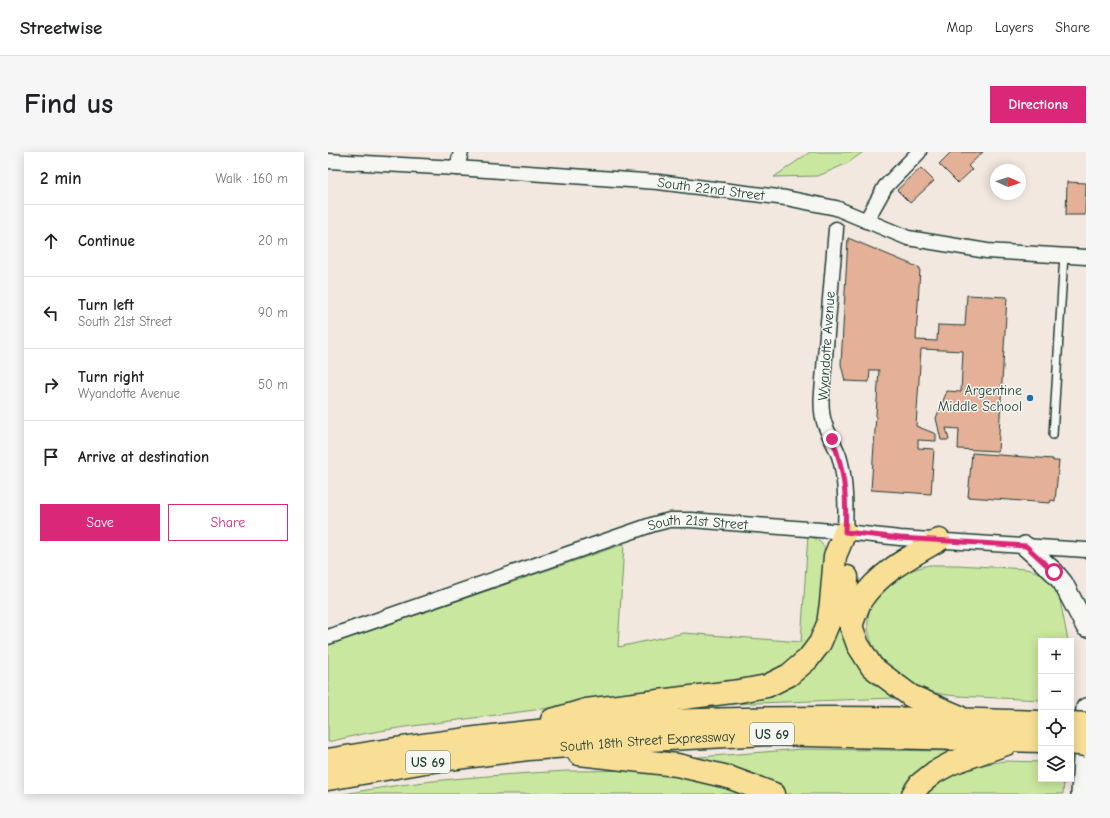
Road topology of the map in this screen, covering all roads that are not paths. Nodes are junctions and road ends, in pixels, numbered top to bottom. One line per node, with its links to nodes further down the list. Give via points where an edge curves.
1 (461, 152): 4 (street)
2 (919, 152): 5 (street, via 885,187)
3 (328, 161): 4 (street, South 22nd Street)
4 (457, 168): 5 (street, South 22nd Street, via 658,182 786,198 836,208)
5 (866, 221): 7 (street, South 22nd Street, via 908,238 987,251)
6 (836, 229): 10 (street, Wyandotte Avenue, via 821,411 840,457 846,509)
7 (1064, 255): 8 (street, South 22nd Street); 9 (lane)
8 (1086, 256)
9 (1053, 434)
10 (845, 532): 11 (street, South 21st Street); 14 (highway, via 846,604); 16 (street, South 21st Street, via 670,520); 22 (highway, via 835,556 828,624 820,643 808,659 789,675 767,686 740,691 586,710)
11 (939, 540): 12 (street, South 21st Street); 14 (highway, via 878,579 860,602)
12 (1026, 546): 13 (street, South 21st Street); 15 (street, via 1063,583)
13 (1086, 550)
14 (851, 626): 18 (highway, via 858,645 872,667 911,696)
15 (1086, 627)
16 (328, 637)
17 (1086, 708): 32 (street)
18 (967, 720): 19 (highway, South 18th Street Expressway / US 69); 22 (highway, South 18th Street Expressway / US 69, via 732,718 615,723)
19 (1038, 722)
20 (1074, 723): 21 (highway, bridge)
21 (1086, 724)
22 (497, 735): 28 (highway, South 18th Street Expressway / US 69)
23 (1017, 740): 24 (highway, South 18th Street Expressway / US 69); 27 (highway, South 18th Street Expressway / US 69, via 768,734); 31 (highway, via 952,763 920,784)
24 (1038, 741)
25 (1074, 744): 26 (highway, bridge)
26 (1086, 745)
27 (528, 749): 29 (highway, South 18th Street Expressway / US 69, via 425,762); 30 (highway, via 677,766 728,778)
28 (328, 760)
29 (328, 779)
30 (774, 794)
31 (914, 794)
32 (1081, 794)

